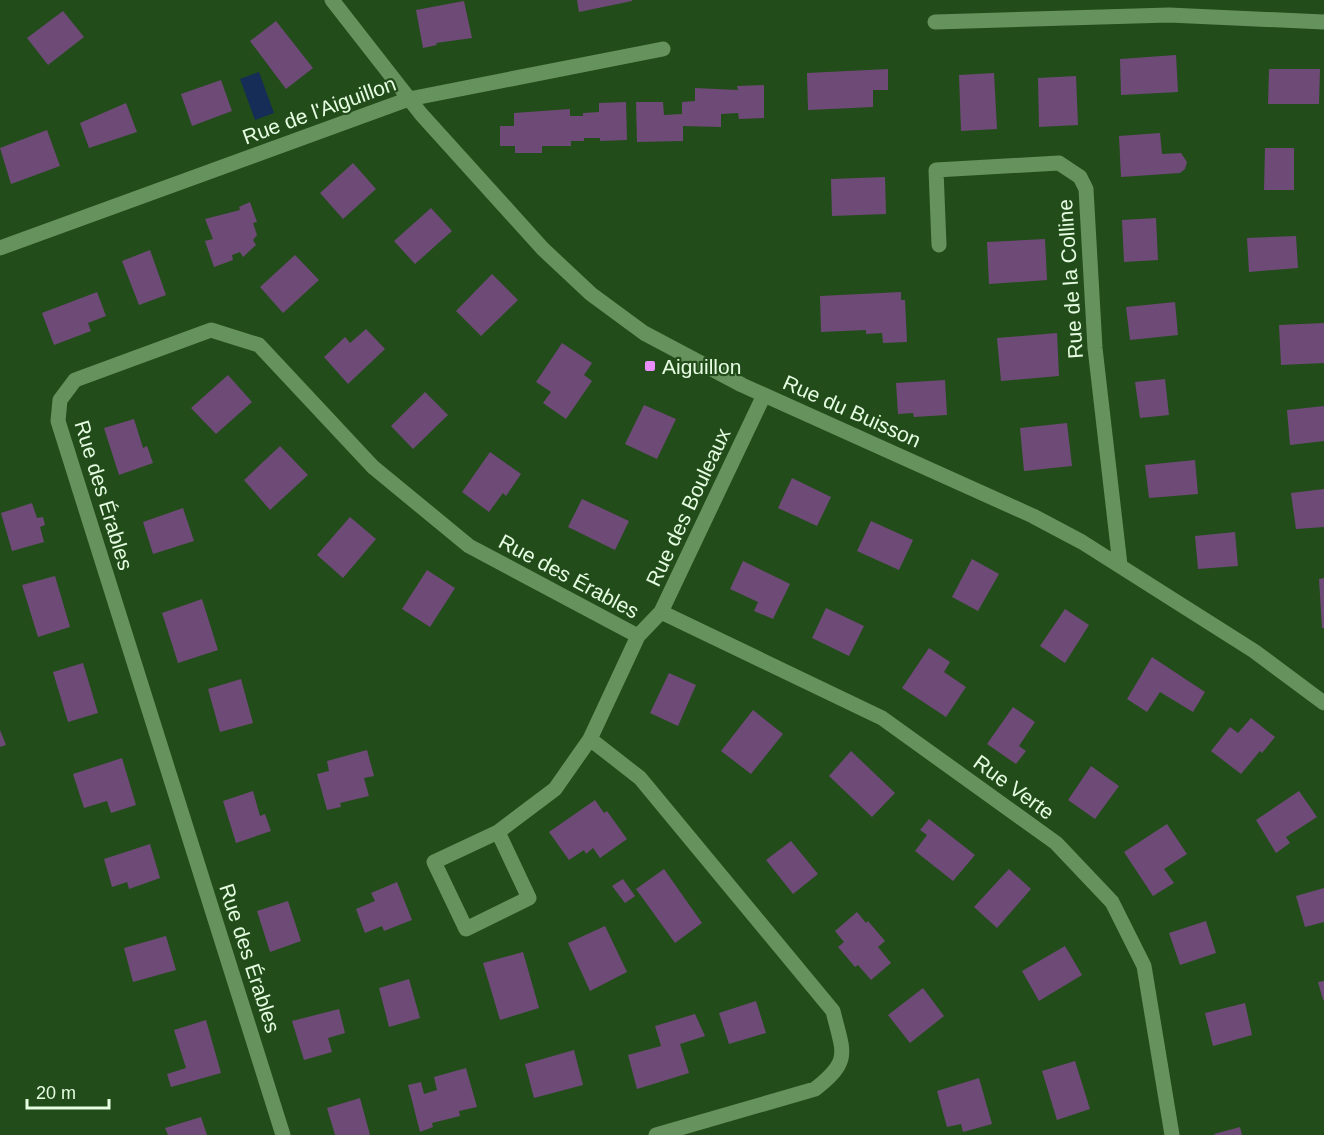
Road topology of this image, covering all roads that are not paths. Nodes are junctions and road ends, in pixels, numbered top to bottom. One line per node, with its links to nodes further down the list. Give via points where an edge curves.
1 (332, 0): 7 (street, Rue du Buisson)
2 (1160, 0): 3 (street)
3 (1169, 15): 4 (street); 5 (street)
4 (935, 22)
5 (1324, 22)
6 (663, 49): 7 (street, Rue de l'Aiguillon)
7 (409, 99): 9 (street, Rue de l'Aiguillon); 10 (street, Rue du Buisson, via 543,249 591,294 675,352)
8 (939, 245): 11 (street, Rue de la Colline, via 936,170 1059,163 1080,177 1086,189 1095,348)
9 (0, 248)
10 (764, 395): 11 (street, Rue du Buisson, via 1033,516); 12 (street, Rue des Bouleaux)
11 (1120, 565): 14 (street, Rue du Buisson, via 1254,651)
12 (661, 612): 13 (street, Rue des Bouleaux); 17 (street, Rue Verte, via 882,718 1056,843 1112,902 1144,966)
13 (638, 636): 15 (street, Rue des Bouleaux); 18 (street, Rue des Érables, via 469,546 373,468 259,345 211,330 75,380 60,400 58,421)
14 (1324, 703)
15 (590, 740): 16 (street, Rue des Bouleaux, via 555,789); 19 (street, via 640,778 833,1011 844,1054 836,1073 815,1089)
16 (498, 832): 16 (street, Rue des Bouleaux, via 434,862 466,929 530,898)
17 (1167, 1133)
18 (283, 1135)
19 (656, 1135)

